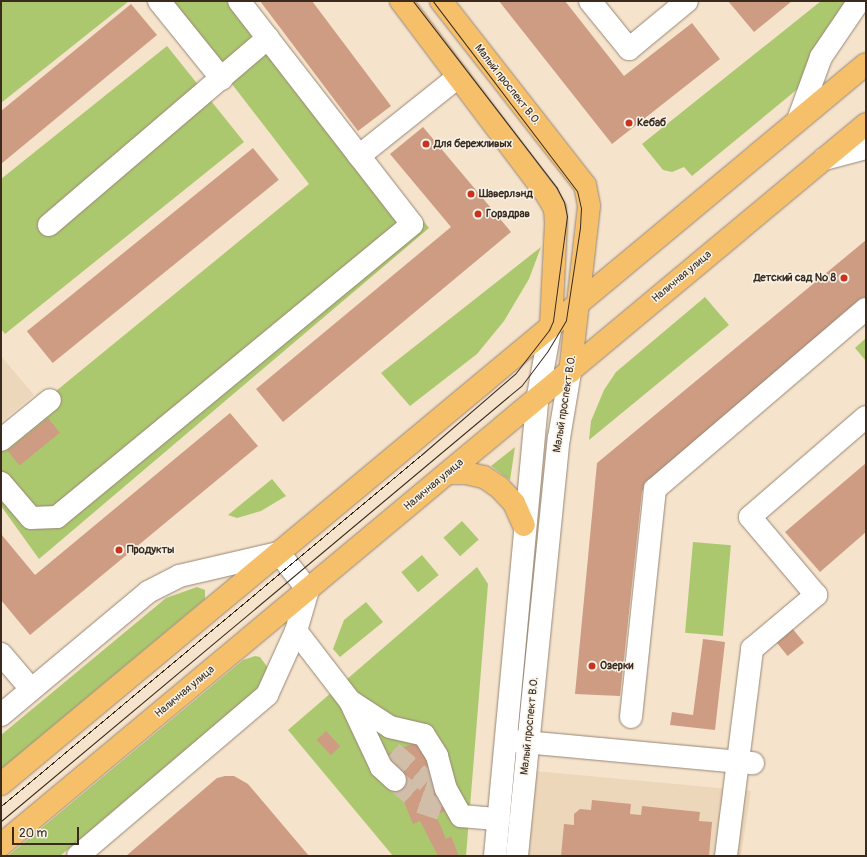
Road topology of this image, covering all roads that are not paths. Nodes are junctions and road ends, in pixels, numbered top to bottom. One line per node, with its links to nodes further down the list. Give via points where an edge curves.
1 (159, 1): 11 (street)
2 (239, 1): 8 (street)
3 (401, 1): 10 (main road, Малый проспект В.О.)
4 (442, 1): 18 (main road, Малый проспект В.О., via 585,185 589,206)
5 (590, 1): 6 (street, via 629,49)
6 (687, 1)
7 (859, 1): 12 (street, via 821,57)
8 (268, 38): 11 (street); 15 (street)
9 (866, 64): 12 (main road)
10 (458, 77): 15 (street); 20 (main road, Малый проспект В.О., via 555,209)
11 (222, 79): 17 (street)
12 (798, 120): 18 (main road)
13 (866, 124): 16 (main road, Наличная улица)
14 (866, 148): 16 (street)
15 (359, 156): 27 (street, via 412,224 57,517 31,518)
16 (824, 159): 21 (main road, Наличная улица)
17 (49, 225)
18 (580, 302): 20 (main road); 21 (main road, Малый проспект В.О.)
19 (866, 309): 36 (street, via 655,489)
20 (551, 325): 23 (street, Малый проспект В.О.); 29 (main road)
21 (570, 372): 23 (main road, Наличная улица); 39 (street, Малый проспект В.О., via 559,438)
22 (50, 400): 25 (street)
23 (537, 401): 26 (main road, Наличная улица); 28 (street, Малый проспект В.О.)
24 (866, 417): 41 (street, via 750,517 816,595 752,649)
25 (1, 440)
26 (448, 473): 28 (main road, via 484,477 514,503); 30 (main road, Наличная улица)
27 (1, 483)
28 (524, 525): 38 (street, Малый проспект В.О.)
29 (279, 553): 30 (street); 33 (street, via 163,582); 43 (main road)
30 (308, 590): 31 (street); 45 (main road, Наличная улица)
31 (296, 632): 34 (street); 46 (street, via 276,679 255,709)
32 (1, 654): 33 (street)
33 (31, 690): 35 (street)
34 (350, 701): 37 (street); 44 (street, via 390,726 424,734 437,756 442,787 454,813)
35 (1, 715)
36 (631, 717)
37 (362, 725): 40 (street); 42 (street, via 381,767)
38 (507, 741): 39 (street); 44 (street, Малый проспект В.О.)
39 (528, 743): 41 (street); 48 (street, Малый проспект В.О.)
40 (392, 752)
41 (746, 762): 49 (street)
42 (395, 780)
43 (1, 784)
44 (499, 819): 47 (street, Малый проспект В.О.)
45 (1, 845)
46 (78, 856)
47 (495, 856)
48 (517, 856)
49 (726, 856)

